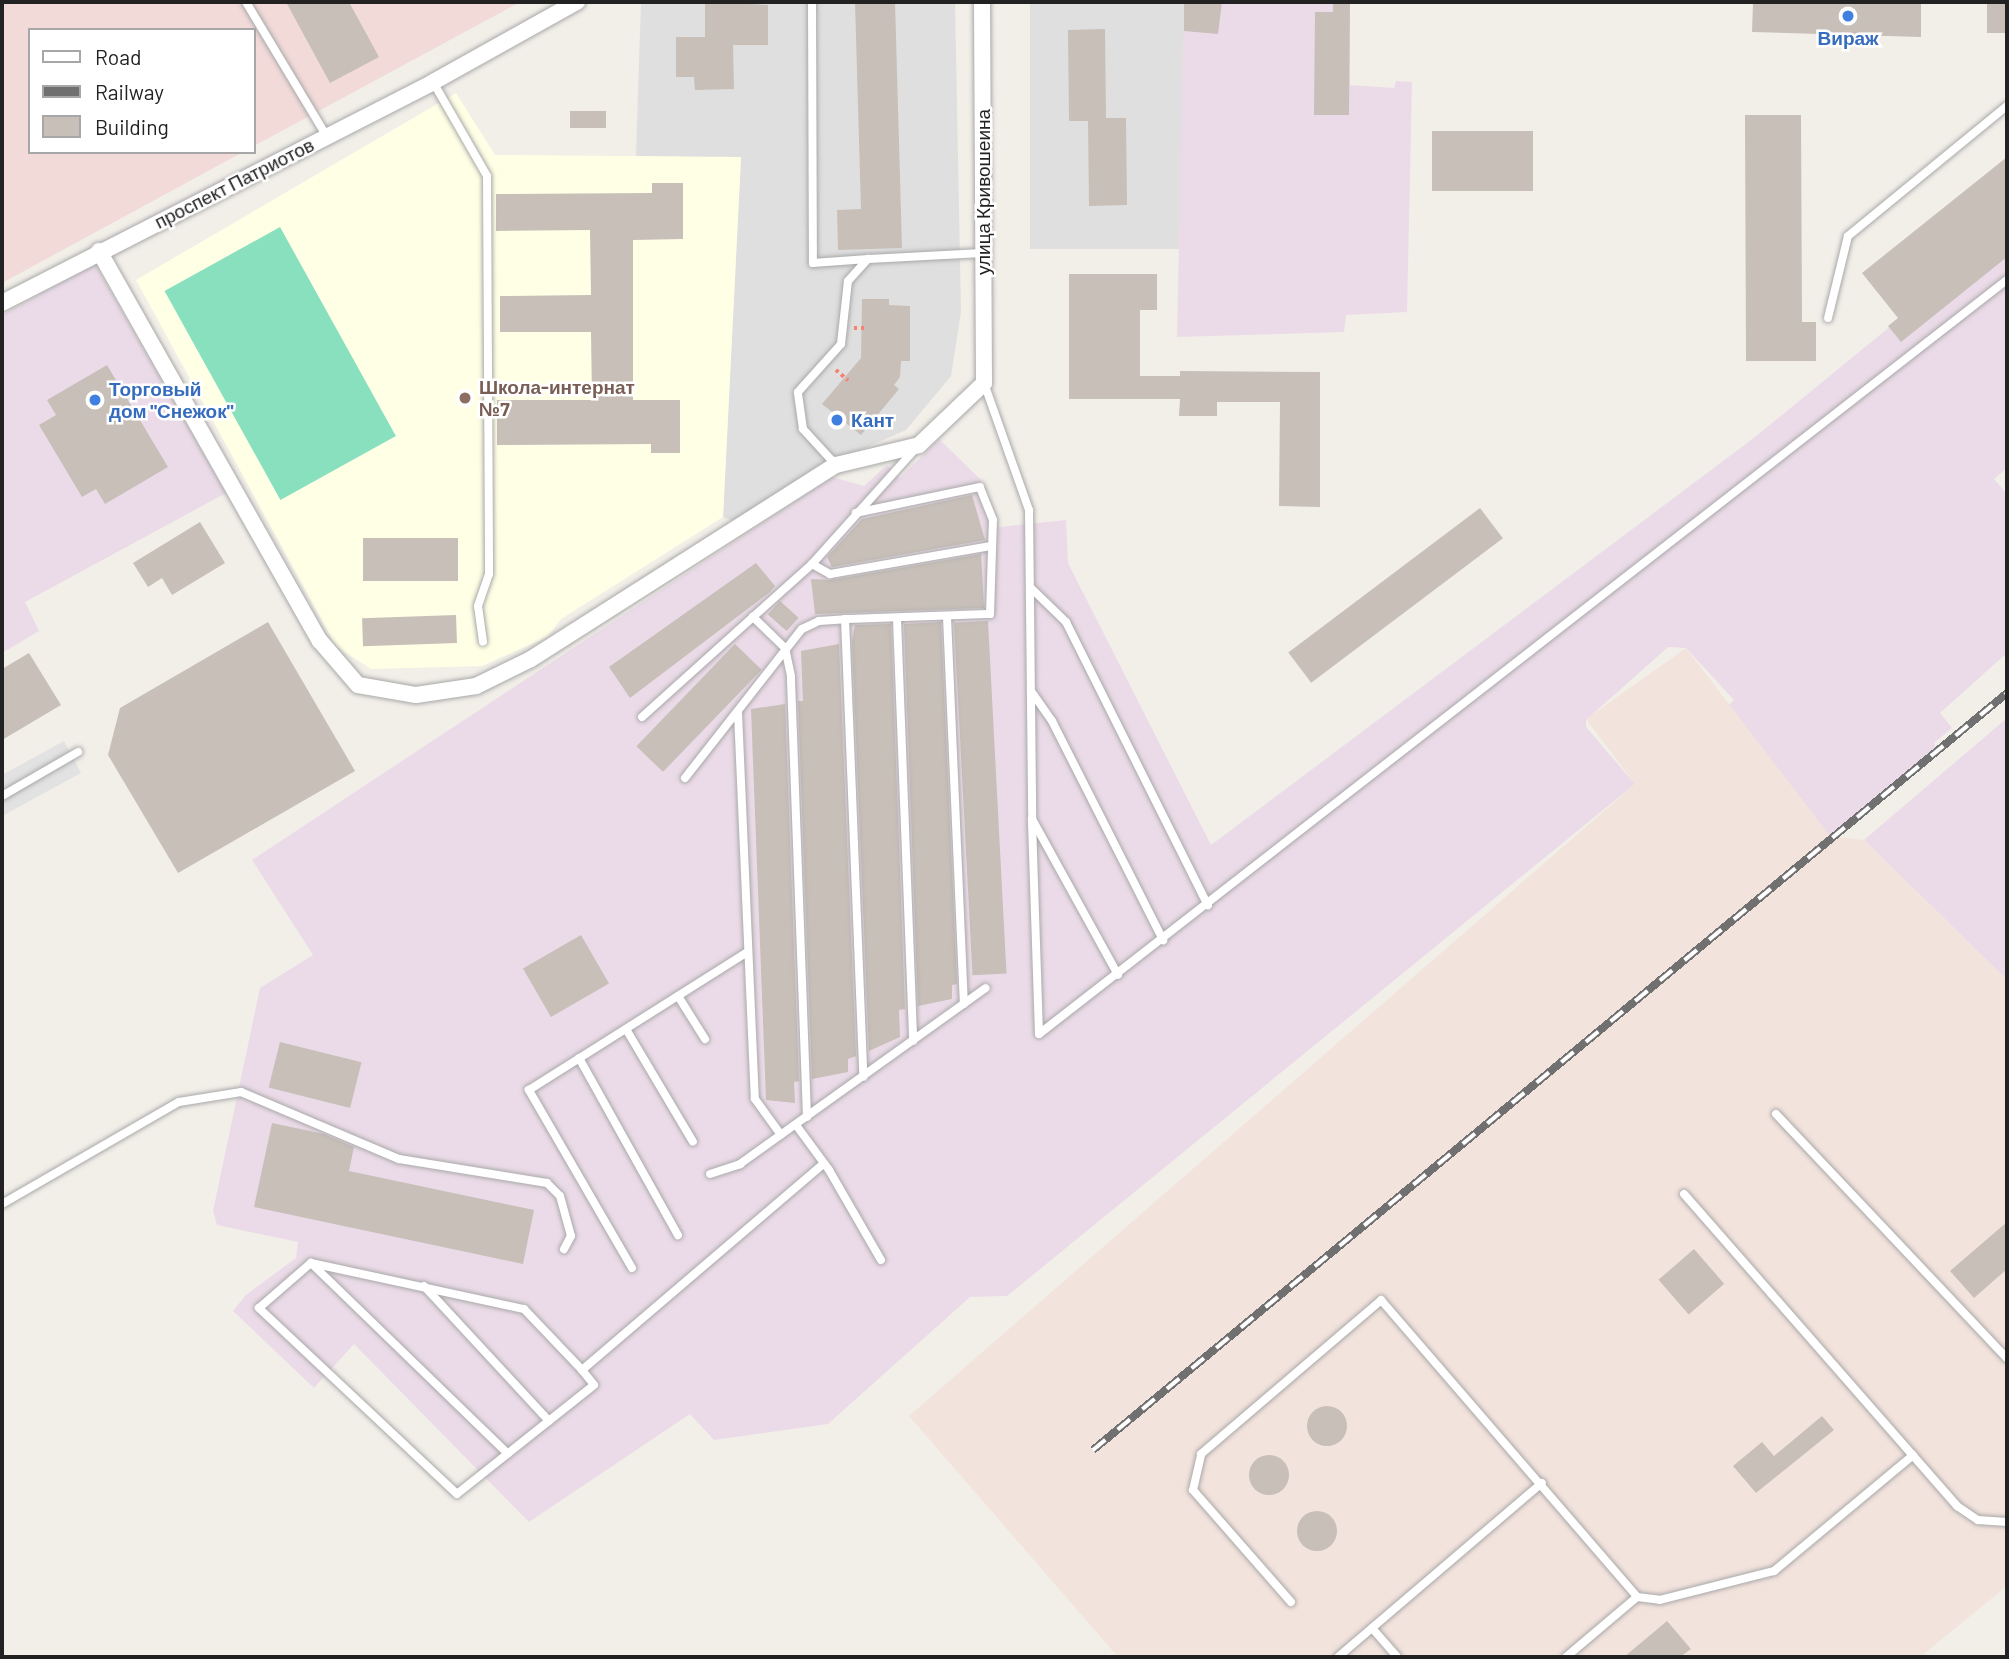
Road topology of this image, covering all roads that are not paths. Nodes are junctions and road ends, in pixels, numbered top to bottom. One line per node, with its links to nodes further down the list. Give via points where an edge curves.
1 (246, 2): 7 (lane)
2 (577, 2): 5 (street, проспект Патриотов)
3 (813, 2): 10 (lane, via 813,263)
4 (982, 2): 9 (street, улица Кривошеина)
5 (433, 82): 7 (street, проспект Патриотов); 25 (lane, via 487,176 489,574 478,606)
6 (2007, 106): 13 (lane, via 1848,236)
7 (327, 137): 8 (street, проспект Патриотов)
8 (99, 251): 12 (street, проспект Патриотов); 16 (street, via 320,641 358,685 416,695 477,686 531,659)
9 (983, 253): 10 (lane); 14 (street, улица Кривошеина)
10 (868, 259): 16 (lane, via 848,281 841,344 798,392 803,429)
11 (2007, 280): 34 (lane, via 1417,737)
12 (2, 303)
13 (1829, 318)
14 (984, 383): 15 (street); 20 (lane, via 1029,510)
15 (919, 445): 16 (street); 17 (lane, via 895,477)
16 (836, 465)
17 (856, 513): 18 (lane, via 980,487 993,520); 19 (lane)
18 (990, 545): 19 (lane, via 830,574); 22 (lane, via 994,596 990,614)
19 (812, 564): 21 (lane)
20 (1031, 588): 27 (lane); 34 (lane, via 1066,622)
21 (753, 617): 26 (lane); 29 (lane)
22 (947, 617): 23 (lane); 40 (lane)
23 (897, 618): 24 (lane); 43 (lane)
24 (845, 619): 26 (lane, via 819,621 802,629); 45 (lane)
25 (483, 642)
26 (785, 648): 28 (lane); 47 (lane, via 791,676)
27 (1031, 691): 33 (lane); 35 (lane, via 1052,721)
28 (738, 713): 31 (lane); 36 (lane)
29 (642, 717)
30 (78, 752): 32 (lane)
31 (685, 778)
32 (2, 796)
33 (1032, 819): 37 (lane); 37 (lane, via 1039,1034)
34 (1208, 905): 35 (lane)
35 (1163, 940): 37 (lane)
36 (746, 953): 39 (lane); 49 (lane, via 755,1099)
37 (1118, 975)
38 (986, 988): 40 (lane)
39 (678, 996): 41 (lane); 42 (lane)
40 (964, 1004): 43 (lane)
41 (626, 1029): 44 (lane); 50 (lane)
42 (705, 1039)
43 (913, 1041): 45 (lane)
44 (579, 1058): 55 (lane); 59 (lane, via 529,1090)
45 (863, 1077): 47 (lane)
46 (1776, 1114): 61 (lane)
47 (807, 1117): 48 (lane)
48 (796, 1125): 49 (lane); 51 (lane)
49 (781, 1135): 52 (lane, via 740,1164)
50 (693, 1142)
51 (824, 1163): 57 (lane); 62 (lane)
52 (710, 1174)
53 (1684, 1194): 65 (lane)
54 (2, 1204): 56 (lane, via 179,1102 241,1092 399,1159 547,1183 560,1196 571,1236)
55 (678, 1235)
56 (564, 1249)
57 (881, 1260)
58 (311, 1263): 60 (lane); 64 (lane); 64 (lane, via 259,1308 457,1494)
59 (632, 1268)
60 (424, 1286): 62 (lane, via 524,1309); 63 (lane)
61 (2007, 1358)
62 (582, 1370): 63 (lane, via 594,1385)
63 (549, 1421): 64 (lane)
64 (508, 1454)
65 (1913, 1455): 67 (lane, via 1957,1506 1978,1520); 68 (lane, via 1774,1571 1660,1600)
66 (1542, 1483): 68 (lane); 69 (lane, via 1381,1300 1201,1454 1193,1490); 70 (lane)
67 (2007, 1522)
68 (1637, 1597): 73 (lane)
69 (1291, 1602)
70 (1372, 1628): 71 (lane); 72 (lane)
71 (1338, 1657)
72 (1397, 1657)
73 (1566, 1657)

